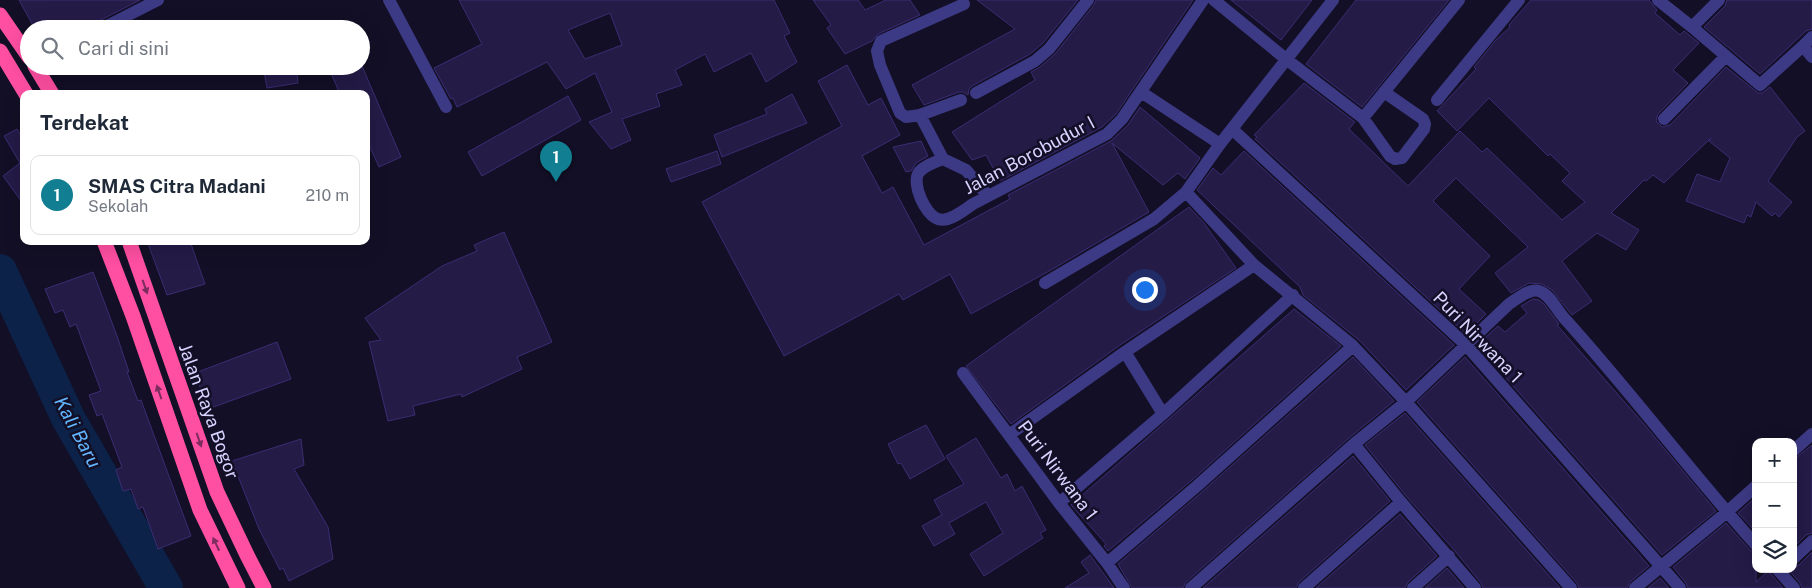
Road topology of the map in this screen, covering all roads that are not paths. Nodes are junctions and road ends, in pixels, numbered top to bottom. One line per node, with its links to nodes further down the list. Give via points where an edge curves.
1 (158, 0): 13 (street)
2 (389, 0): 29 (street)
3 (1088, 0): 26 (street, via 1049,49 1035,61)
4 (1203, 0): 24 (street, Jalan Borobudur I)
5 (1214, 0): 20 (street)
6 (1333, 0): 20 (street)
7 (1459, 0): 25 (street)
8 (1520, 0): 28 (street)
9 (1658, 0): 14 (street)
10 (1719, 0): 14 (street)
11 (964, 4): 30 (street, via 881,41 877,51 900,112 906,117)
12 (0, 15): 16 (highway)
13 (119, 20)
14 (1692, 27): 18 (street)
15 (1808, 41): 18 (street, via 1760,85); 19 (street)
16 (20, 44)
17 (0, 52): 22 (highway)
18 (1726, 56): 32 (street)
19 (1812, 57)
20 (1286, 59): 31 (street); 33 (street)
21 (40, 75): 23 (highway)
22 (24, 90)
23 (50, 90)
24 (1141, 92): 34 (street); 37 (street, Jalan Borobudur I, via 1107,134)
25 (1384, 92): 31 (street); 31 (street, via 1424,120 1424,129 1402,158 1390,156)
26 (976, 93)
27 (961, 100): 30 (street)
28 (1437, 100)
29 (446, 107)
30 (920, 114): 35 (street)
31 (1363, 118)
32 (1664, 119)
33 (1232, 129): 34 (street); 48 (street, Puri Nirwana 1)
34 (1220, 144): 36 (street)
35 (943, 159): 37 (street, via 966,170); 37 (street, Jalan Borobudur I, via 918,173 919,195 930,214 937,219 950,218)
36 (1186, 192): 40 (street); 41 (street, via 1154,219)
37 (988, 196)
38 (106, 245): 44 (highway)
39 (130, 245): 43 (highway, Jalan Raya Bogor, one-way to 43)
40 (1254, 265): 42 (street); 49 (street)
41 (1045, 283)
42 (1293, 295): 47 (street); 52 (street)
43 (153, 310): 44 (highway); 45 (highway, Jalan Raya Bogor)
44 (133, 316): 46 (highway)
45 (159, 328): 46 (highway); 69 (highway, Jalan Raya Bogor, one-way to 69, via 217,492)
46 (139, 335): 68 (highway, one-way to 46, via 200,510)
47 (1353, 346): 51 (street); 65 (street)
48 (1466, 346): 51 (street); 60 (street, via 1509,304 1529,292 1545,294); 66 (street, Puri Nirwana 1)
49 (1125, 352): 52 (street); 54 (street)
50 (963, 373): 54 (street, Puri Nirwana 1)
51 (1406, 402): 55 (street); 75 (street)
52 (1163, 414): 59 (street)
53 (1812, 434): 56 (street)
54 (1010, 435): 59 (street, Puri Nirwana 1)
55 (1354, 444): 58 (street); 71 (street)
56 (1797, 447)
57 (1752, 490): 60 (street)
58 (1401, 502): 64 (street); 72 (street)
59 (1059, 503): 65 (street, Puri Nirwana 1)
60 (1727, 512): 61 (street); 66 (street)
61 (1752, 540)
62 (1812, 541): 63 (street)
63 (1797, 555)
64 (1449, 556): 73 (street); 74 (street)
65 (1107, 563): 70 (street, Puri Nirwana 1)
66 (1660, 566): 76 (street); 77 (street, Puri Nirwana 1)
67 (1782, 573): 78 (street)
68 (238, 588)
69 (264, 588)
70 (1124, 588)
71 (1192, 588)
72 (1304, 588)
73 (1413, 588)
74 (1475, 588)
75 (1570, 588)
76 (1635, 588)
77 (1680, 588)
78 (1794, 588)

